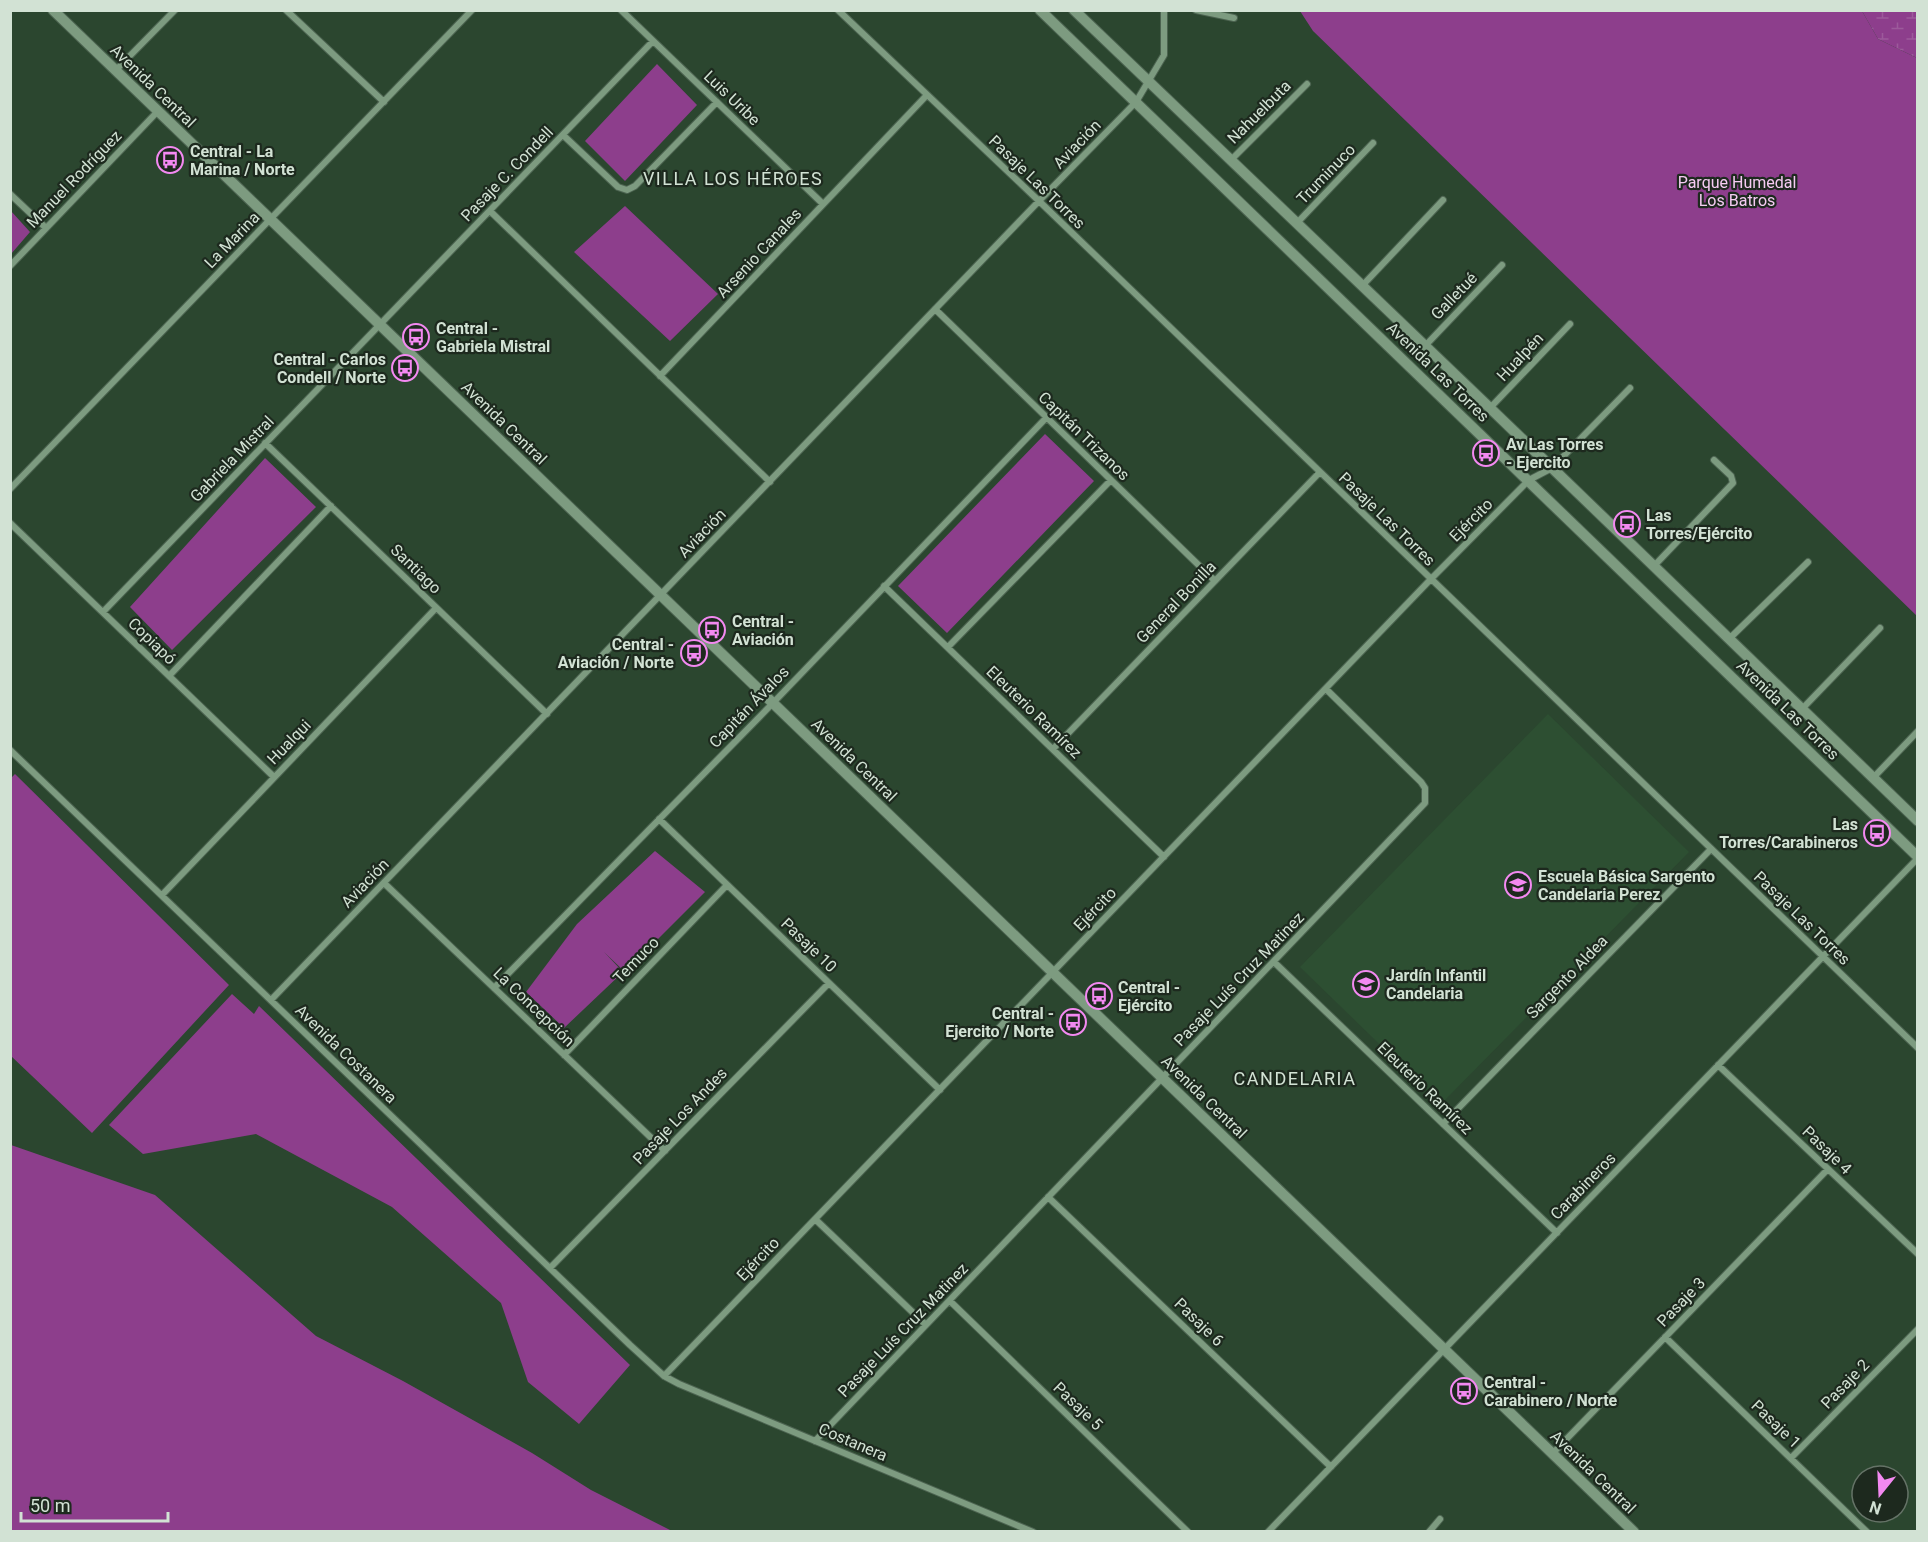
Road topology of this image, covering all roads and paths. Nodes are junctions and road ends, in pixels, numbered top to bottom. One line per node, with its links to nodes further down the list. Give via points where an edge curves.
1 (53, 10): 13 (street, Avenida Central)
2 (175, 10): 13 (street)
3 (286, 10): 17 (street)
4 (472, 10): 17 (street, La Marina)
5 (621, 10): 12 (street, Luis Uribe)
6 (837, 10): 16 (street, Pasaje Las Torres)
7 (1040, 10): 19 (street, Avenida Las Torres)
8 (1074, 10): 14 (street, Avenida Las Torres)
9 (1164, 10): 14 (street, via 1164,55)
10 (1196, 10): 11 (street)
11 (1234, 18)
12 (654, 41): 18 (street, Luis Uribe); 21 (street, Pasaje C. Condell)
13 (115, 70): 20 (street, Avenida Central)
14 (1148, 81): 19 (street, Aviación); 23 (street, Avenida Las Torres)
15 (1307, 84): 23 (street, Nahuelbuta)
16 (926, 96): 26 (street, Pasaje Las Torres); 27 (street, Arsenio Canales)
17 (384, 102): 29 (street, La Marina)
18 (717, 102): 21 (street, via 631,189 618,187); 27 (street, Luis Uribe)
19 (1136, 102): 26 (street, Aviación); 48 (street, Avenida Las Torres)
20 (158, 111): 29 (street, Avenida Central); 31 (street, Manuel Rodríguez)
21 (563, 135): 28 (street, Pasaje C. Condell)
22 (1373, 143): 30 (street, Truminuco)
23 (1231, 160): 30 (street, Avenida Las Torres)
24 (10, 194): 31 (street)
25 (1443, 200): 34 (street)
26 (1039, 201): 35 (street, Aviación); 46 (street, Pasaje Las Torres)
27 (823, 204): 39 (street, Arsenio Canales)
28 (490, 211): 37 (street, Pasaje C. Condell); 39 (street)
29 (271, 220): 37 (street, Avenida Central); 50 (street, La Marina)
30 (1297, 223): 34 (street, Avenida Las Torres)
31 (46, 228): 33 (street, Manuel Rodríguez)
32 (1502, 265): 38 (street, Galletué)
33 (10, 266)
34 (1362, 286): 38 (street, Avenida Las Torres)
35 (935, 309): 42 (street, Capitán Trizanos); 49 (street, Aviación)
36 (1570, 324): 41 (street, Hualpén)
37 (380, 325): 43 (street, Gabriela Mistral); 58 (street, Avenida Central)
38 (1425, 346): 41 (street, Avenida Las Torres)
39 (660, 376): 49 (street)
40 (1630, 388): 45 (street, Ejército)
41 (1491, 408): 45 (street, Avenida Las Torres)
42 (1046, 418): 47 (street, Capitán Trizanos); 57 (street, Capitán Ávalos)
43 (266, 443): 51 (street, Santiago); 60 (street, Gabriela Mistral)
44 (1714, 460): 54 (street, via 1731,476 1732,483)
45 (1552, 468): 48 (street, Ejército); 54 (street, Avenida Las Torres)
46 (1319, 473): 55 (street, Pasaje Las Torres); 56 (street, General Bonilla)
47 (1111, 480): 56 (street, Capitán Trizanos); 63 (street)
48 (1529, 480): 55 (street, Ejército); 78 (street, Avenida Las Torres)
49 (770, 482): 58 (street, Aviación)
50 (10, 489)
51 (331, 506): 59 (street, Santiago); 64 (street)
52 (10, 523): 60 (street, Copiapó)
53 (1808, 562): 62 (street)
54 (1653, 567): 62 (street, Avenida Las Torres)
55 (1430, 580): 65 (street, Ejército); 76 (street, Pasaje Las Torres)
56 (1215, 581): 70 (street, General Bonilla)
57 (884, 586): 63 (street, Eleuterio Ramírez); 66 (street, Capitán Ávalos)
58 (661, 596): 66 (street, Avenida Central); 68 (street, Aviación)
59 (436, 608): 68 (street, Santiago); 72 (street, Hualqui)
60 (103, 612): 64 (street, Copiapó)
61 (1880, 628): 67 (street)
62 (1729, 639): 67 (street, Avenida Las Torres)
63 (948, 647): 70 (street, Eleuterio Ramírez)
64 (169, 676): 72 (street, Copiapó)
65 (1326, 689): 77 (street, Ejército); 83 (street, Pasaje Luís Cruz Matinez, via 1421,782 1425,803)
66 (772, 703): 74 (street, Capitán Ávalos); 84 (street, Avenida Central)
67 (1802, 709): 73 (street, Avenida Las Torres)
68 (547, 714): 79 (street, Aviación)
69 (1917, 732): 73 (street)
70 (1053, 749): 77 (street, Eleuterio Ramírez)
71 (10, 750): 81 (street, Avenida Costanera)
72 (274, 777): 81 (street, Hualqui)
73 (1872, 778): 75 (street, Avenida Las Torres)
74 (659, 819): 80 (street, Pasaje 10); 86 (street, Capitán Ávalos)
75 (1917, 821)
76 (1711, 849): 82 (street, Pasaje Las Torres); 93 (street, Sargento Aldea)
77 (1164, 857): 84 (street, Ejército)
78 (1917, 857): 82 (street, Carabineros)
79 (384, 883): 86 (street, La Concepción); 87 (street, Aviación)
80 (727, 885): 85 (street, Pasaje 10); 89 (street, Temuco)
81 (162, 895): 87 (street, Avenida Costanera)
82 (1823, 957): 88 (street, Pasaje Las Torres); 90 (street, Carabineros)
83 (1274, 962): 91 (street, Pasaje Luís Cruz Matinez); 93 (street, Eleuterio Ramírez)
84 (1053, 972): 91 (street, Avenida Central); 92 (street, Ejército)
85 (829, 983): 92 (street, Pasaje 10); 94 (street, Pasaje Los Andes)
86 (494, 988): 89 (street, La Concepción)
87 (271, 1000): 100 (street, Avenida Costanera)
88 (1917, 1048)
89 (564, 1055): 94 (street, La Concepción)
90 (1719, 1065): 95 (street, Pasaje 4); 98 (street, Carabineros)
91 (1163, 1078): 96 (street, Pasaje Luís Cruz Matinez); 105 (street, Avenida Central)
92 (940, 1090): 97 (street, Ejército)
93 (1443, 1124): 98 (street, Eleuterio Ramírez)
94 (665, 1151): 100 (street, Pasaje Los Andes)
95 (1828, 1169): 99 (street, Pasaje 4); 104 (street, Pasaje 3)
96 (1048, 1197): 101 (street, Pasaje Luís Cruz Matinez); 110 (street, Pasaje 6)
97 (815, 1219): 102 (street); 106 (street, Ejército)
98 (1557, 1233): 105 (street, Carabineros)
99 (1917, 1254)
100 (550, 1268): 106 (street, Avenida Costanera)
101 (950, 1301): 102 (street, Pasaje Luís Cruz Matinez); 113 (street, Pasaje 5)
102 (927, 1325): 107 (street, Pasaje Luís Cruz Matinez)
103 (1917, 1329): 109 (street, Pasaje 2)
104 (1665, 1337): 108 (street, Pasaje 3); 109 (street, Pasaje 1)
105 (1444, 1349): 108 (street, Avenida Central); 110 (street, Carabineros)
106 (664, 1376): 107 (street, Costanera)
107 (815, 1441): 112 (street, Costanera)
108 (1553, 1453): 116 (street, Avenida Central)
109 (1791, 1458): 117 (street, Pasaje 1)
110 (1331, 1467): 114 (street, Carabineros)
111 (1440, 1519): 115 (street)
112 (1033, 1532)
113 (1188, 1532)
114 (1268, 1532)
115 (1429, 1532)
116 (1634, 1532)
117 (1867, 1532)

